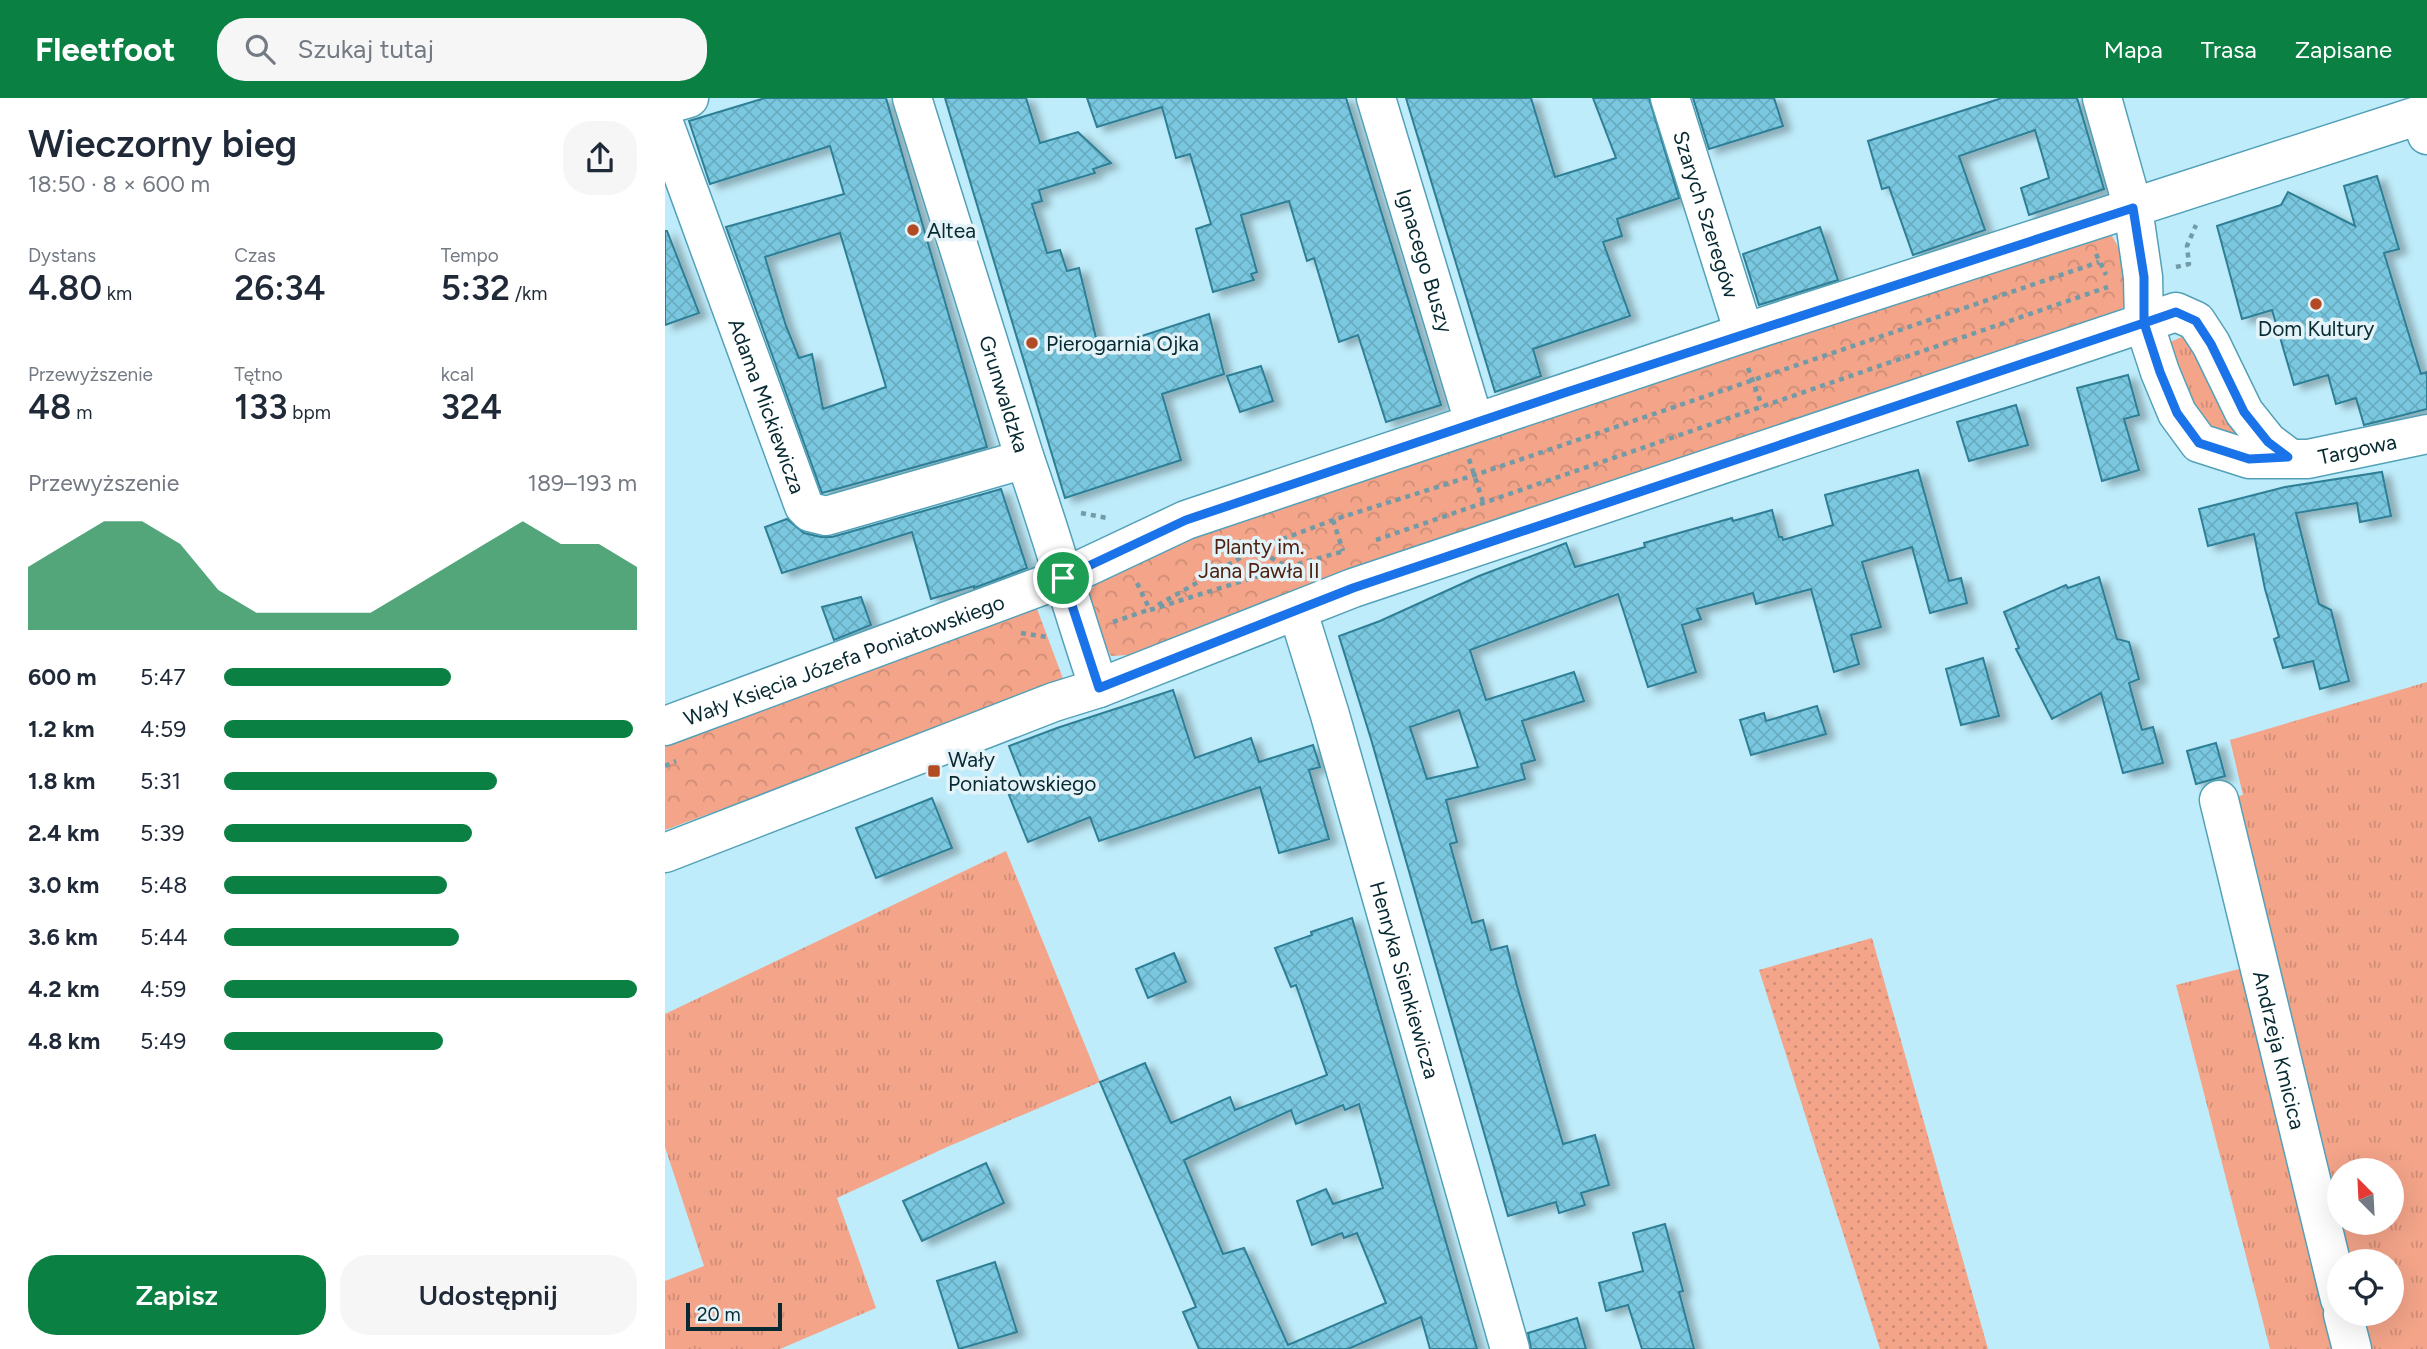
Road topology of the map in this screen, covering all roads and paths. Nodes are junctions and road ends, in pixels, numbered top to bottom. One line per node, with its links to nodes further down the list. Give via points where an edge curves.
1 (689, 98): 6 (street)
2 (912, 98): 17 (street, Grunwaldzka)
3 (1376, 98): 15 (street, Ignacego Buszy)
4 (1670, 98): 11 (street, Szarych Szeregów)
5 (2102, 98): 9 (street)
6 (665, 105)
7 (665, 126): 17 (street, Adama Mickiewicza, via 804,506 810,512 826,516)
8 (2427, 135): 9 (street, Wały Księcia Józefa Poniatowskiego, via 2420,115)
9 (2133, 208): 10 (street, via 2144,277); 11 (street, Wały Księcia Józefa Poniatowskiego)
10 (2144, 323): 16 (street, Targowa, via 2176,312 2196,321 2244,412 2268,442); 16 (street, Targowa, via 2177,413 2199,443 2249,459); 29 (street, via 1366,584)
11 (1745, 346): 12 (path); 15 (street, Wały Księcia Józefa Poniatowskiego)
12 (1752, 381): 13 (path); 13 (path, via 2099,262 2112,286); 18 (path)
13 (1762, 407): 19 (path)
14 (2427, 434): 16 (street, Targowa, via 2308,458)
15 (1471, 438): 18 (path); 22 (street, Wały Księcia Józefa Poniatowskiego)
16 (2288, 457)
17 (1025, 459): 27 (street, Grunwaldzka)
18 (1475, 475): 19 (path); 23 (path)
19 (1483, 502): 24 (path)
20 (1079, 512): 21 (path)
21 (1111, 519)
22 (1186, 520): 25 (path); 27 (street, Wały Księcia Józefa Poniatowskiego)
23 (1333, 520): 25 (path); 26 (path, via 1343,551)
24 (1369, 542)
25 (1256, 549): 26 (path); 28 (path)
26 (1287, 567): 28 (path)
27 (1063, 578): 31 (street, Grunwaldzka); 33 (street, Wały Księcia Józefa Poniatowskiego)
28 (1150, 610): 31 (path)
29 (1298, 612): 32 (street); 39 (street, Henryka Sienkiewicza)
30 (1017, 625): 31 (path, via 1021,633 1058,639)
31 (1080, 632): 32 (street, Grunwaldzka)
32 (1099, 688): 36 (street)
33 (671, 744): 34 (path)
34 (665, 766)
35 (2219, 800): 37 (street, Andrzeja Kmicica)
36 (665, 853)
37 (2328, 1249)
38 (2346, 1326): 40 (street)
39 (1510, 1349)
40 (2352, 1349)

